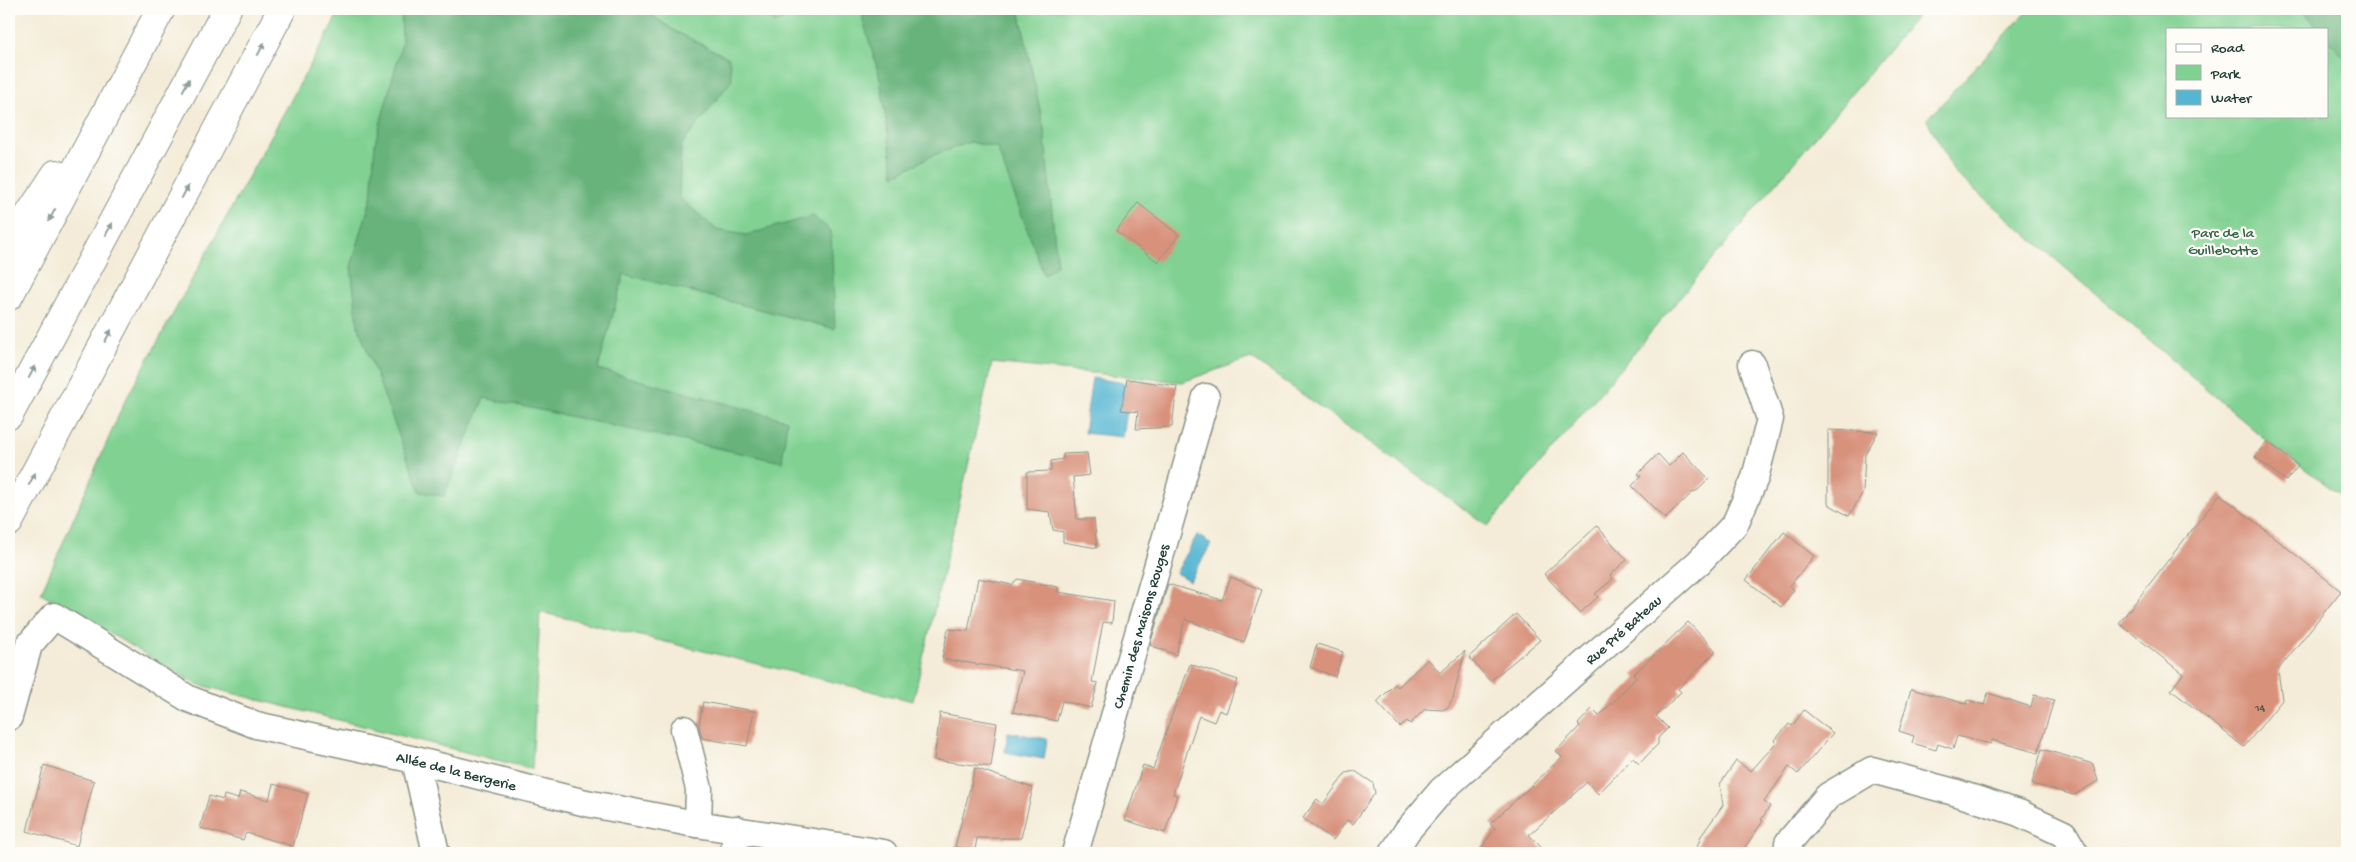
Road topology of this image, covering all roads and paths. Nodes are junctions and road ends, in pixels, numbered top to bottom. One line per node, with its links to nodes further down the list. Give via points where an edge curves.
1 (161, 9): 4 (highway)
2 (227, 9): 9 (highway, one-way to 2)
3 (282, 9): 10 (highway, one-way to 3)
4 (140, 48): 5 (highway); 6 (highway, one-way to 6)
5 (9, 244)
6 (9, 296)
7 (1752, 364): 20 (street, Rue Pré Bateau, via 1770,418 1755,478 1735,524 1699,562 1442,790)
8 (1206, 398): 19 (street, Chemin des Maisons Rouges)
9 (9, 415)
10 (9, 522)
11 (9, 718): 13 (street, Allée de la Bergerie, via 29,645 54,616 189,699 256,725)
12 (684, 729): 14 (street, via 700,790)
13 (415, 760): 14 (street, Allée de la Bergerie, via 586,803); 17 (street)
14 (698, 824): 15 (street, Allée de la Bergerie)
15 (735, 841): 16 (street, Allée de la Bergerie)
16 (793, 846): 18 (street, Allée de la Bergerie)
17 (436, 853)
18 (884, 853)
19 (1075, 853)
20 (1392, 853)
21 (1787, 853): 22 (street, via 1788,843 1828,796 1872,770 2019,814 2064,834)
22 (2075, 853)

